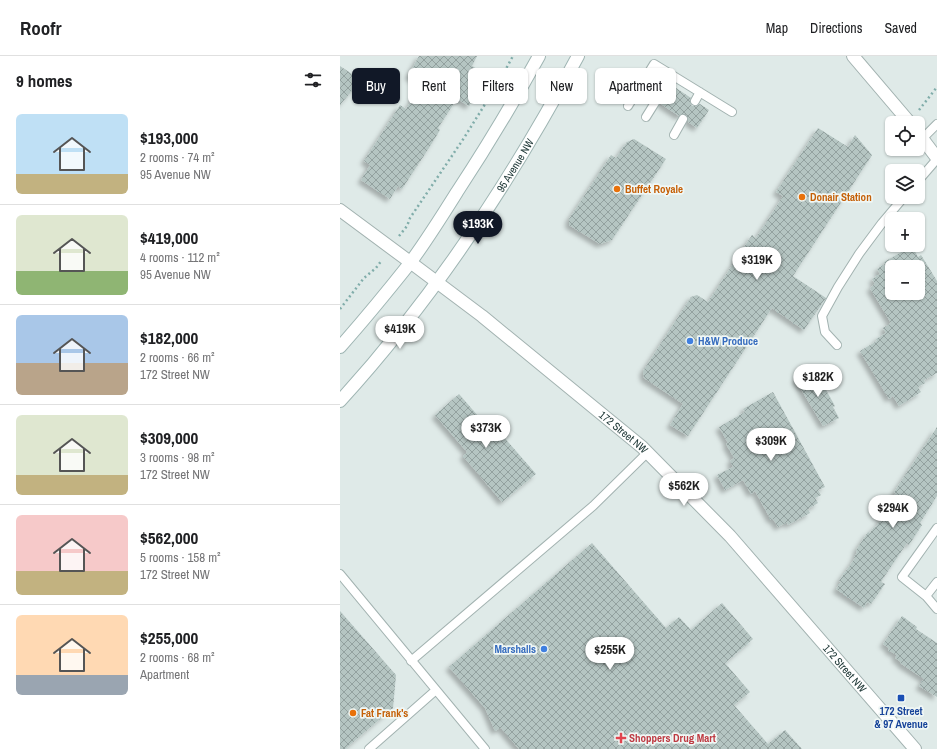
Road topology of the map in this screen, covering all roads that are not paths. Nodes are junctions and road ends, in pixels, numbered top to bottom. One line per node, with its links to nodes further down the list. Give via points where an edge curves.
1 (538, 56): 20 (street, via 469,174)
2 (578, 56): 21 (street, 95 Avenue NW, via 497,195)
3 (853, 56): 9 (street)
4 (700, 92): 5 (lane); 7 (lane, via 668,78 654,64); 8 (lane)
5 (695, 101)
6 (654, 104): 10 (lane)
7 (628, 106)
8 (732, 112)
9 (904, 116)
10 (646, 117)
11 (683, 119): 14 (lane)
12 (937, 124): 13 (lane)
13 (925, 132)
14 (674, 135)
15 (925, 143): 16 (street)
16 (937, 159): 17 (lane)
17 (925, 173)
18 (898, 204): 22 (lane, via 859,254 822,316 825,332)
19 (340, 210): 20 (street, 172 Street NW)
20 (410, 262): 21 (street, 172 Street NW); 23 (street)
21 (438, 282): 24 (street, 95 Avenue NW, via 393,340); 25 (street, 172 Street NW, via 551,371)
22 (837, 346)
23 (340, 347)
24 (340, 401)
25 (647, 452): 31 (lane, via 592,506); 35 (street, 172 Street NW, via 730,536)
26 (937, 528): 29 (lane, via 902,577)
27 (340, 574): 31 (lane)
28 (937, 582): 29 (lane)
29 (926, 596): 30 (lane)
30 (937, 609)
31 (411, 661): 32 (lane)
32 (436, 690): 33 (lane); 34 (lane)
33 (369, 749)
34 (485, 749)
35 (915, 749)

